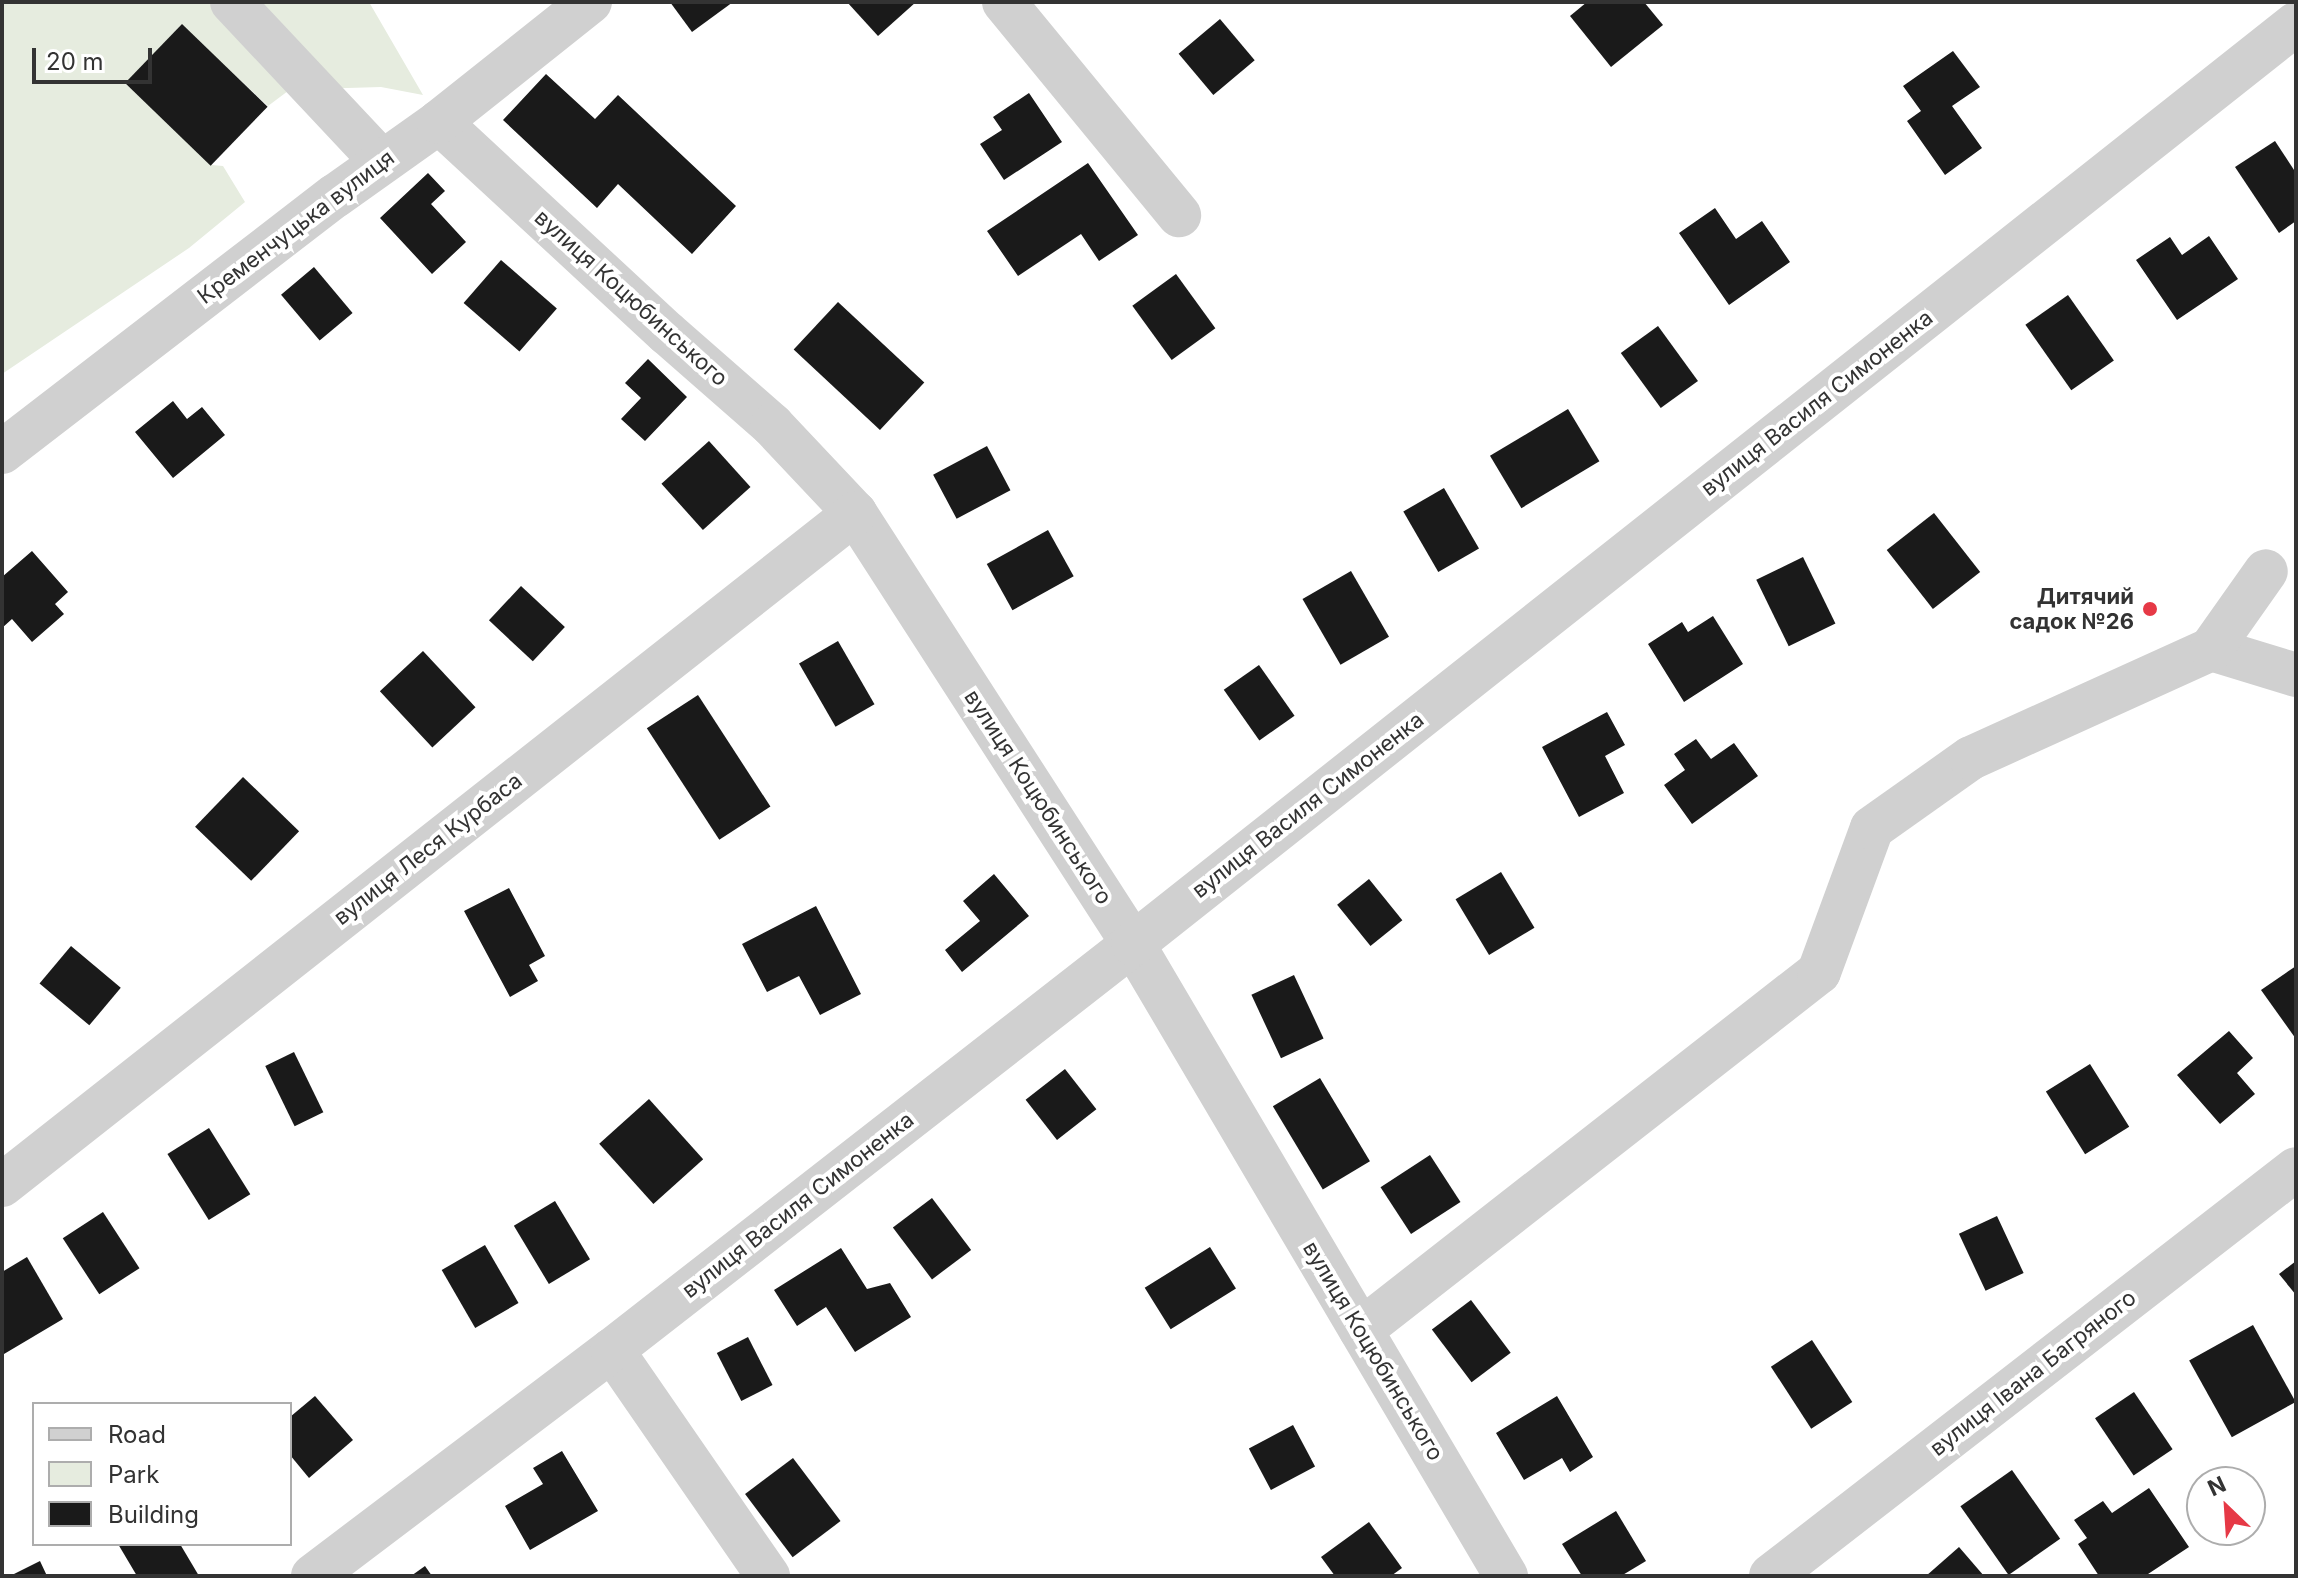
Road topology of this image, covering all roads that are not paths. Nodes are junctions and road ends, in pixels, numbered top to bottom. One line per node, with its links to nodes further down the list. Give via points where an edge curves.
1 (232, 2): 6 (street)
2 (590, 2): 5 (street, Кременчуцька вулиця)
3 (1004, 2): 7 (street)
4 (2296, 24): 13 (street, вулиця Василя Симоненка)
5 (439, 122): 6 (street, Кременчуцька вулиця); 9 (street, вулиця Коцюбинського, via 772,425)
6 (382, 162): 8 (street, Кременчуцька вулиця)
7 (1179, 215)
8 (2, 452)
9 (855, 513): 13 (street, вулиця Коцюбинського); 15 (street, вулиця Леся Курбаса)
10 (2266, 571): 11 (street)
11 (2211, 649): 12 (street); 16 (street, via 1971,758 1872,828 1819,972)
12 (2296, 675)
13 (1133, 944): 16 (street, вулиця Коцюбинського); 17 (street, вулиця Василя Симоненка)
14 (2296, 1169): 21 (street, вулиця Івана Багряного)
15 (2, 1185)
16 (1361, 1330): 20 (street, вулиця Коцюбинського)
17 (612, 1350): 18 (street, вулиця Василя Симоненка); 19 (street)
18 (313, 1576)
19 (768, 1576)
20 (1506, 1576)
21 (1771, 1576)

